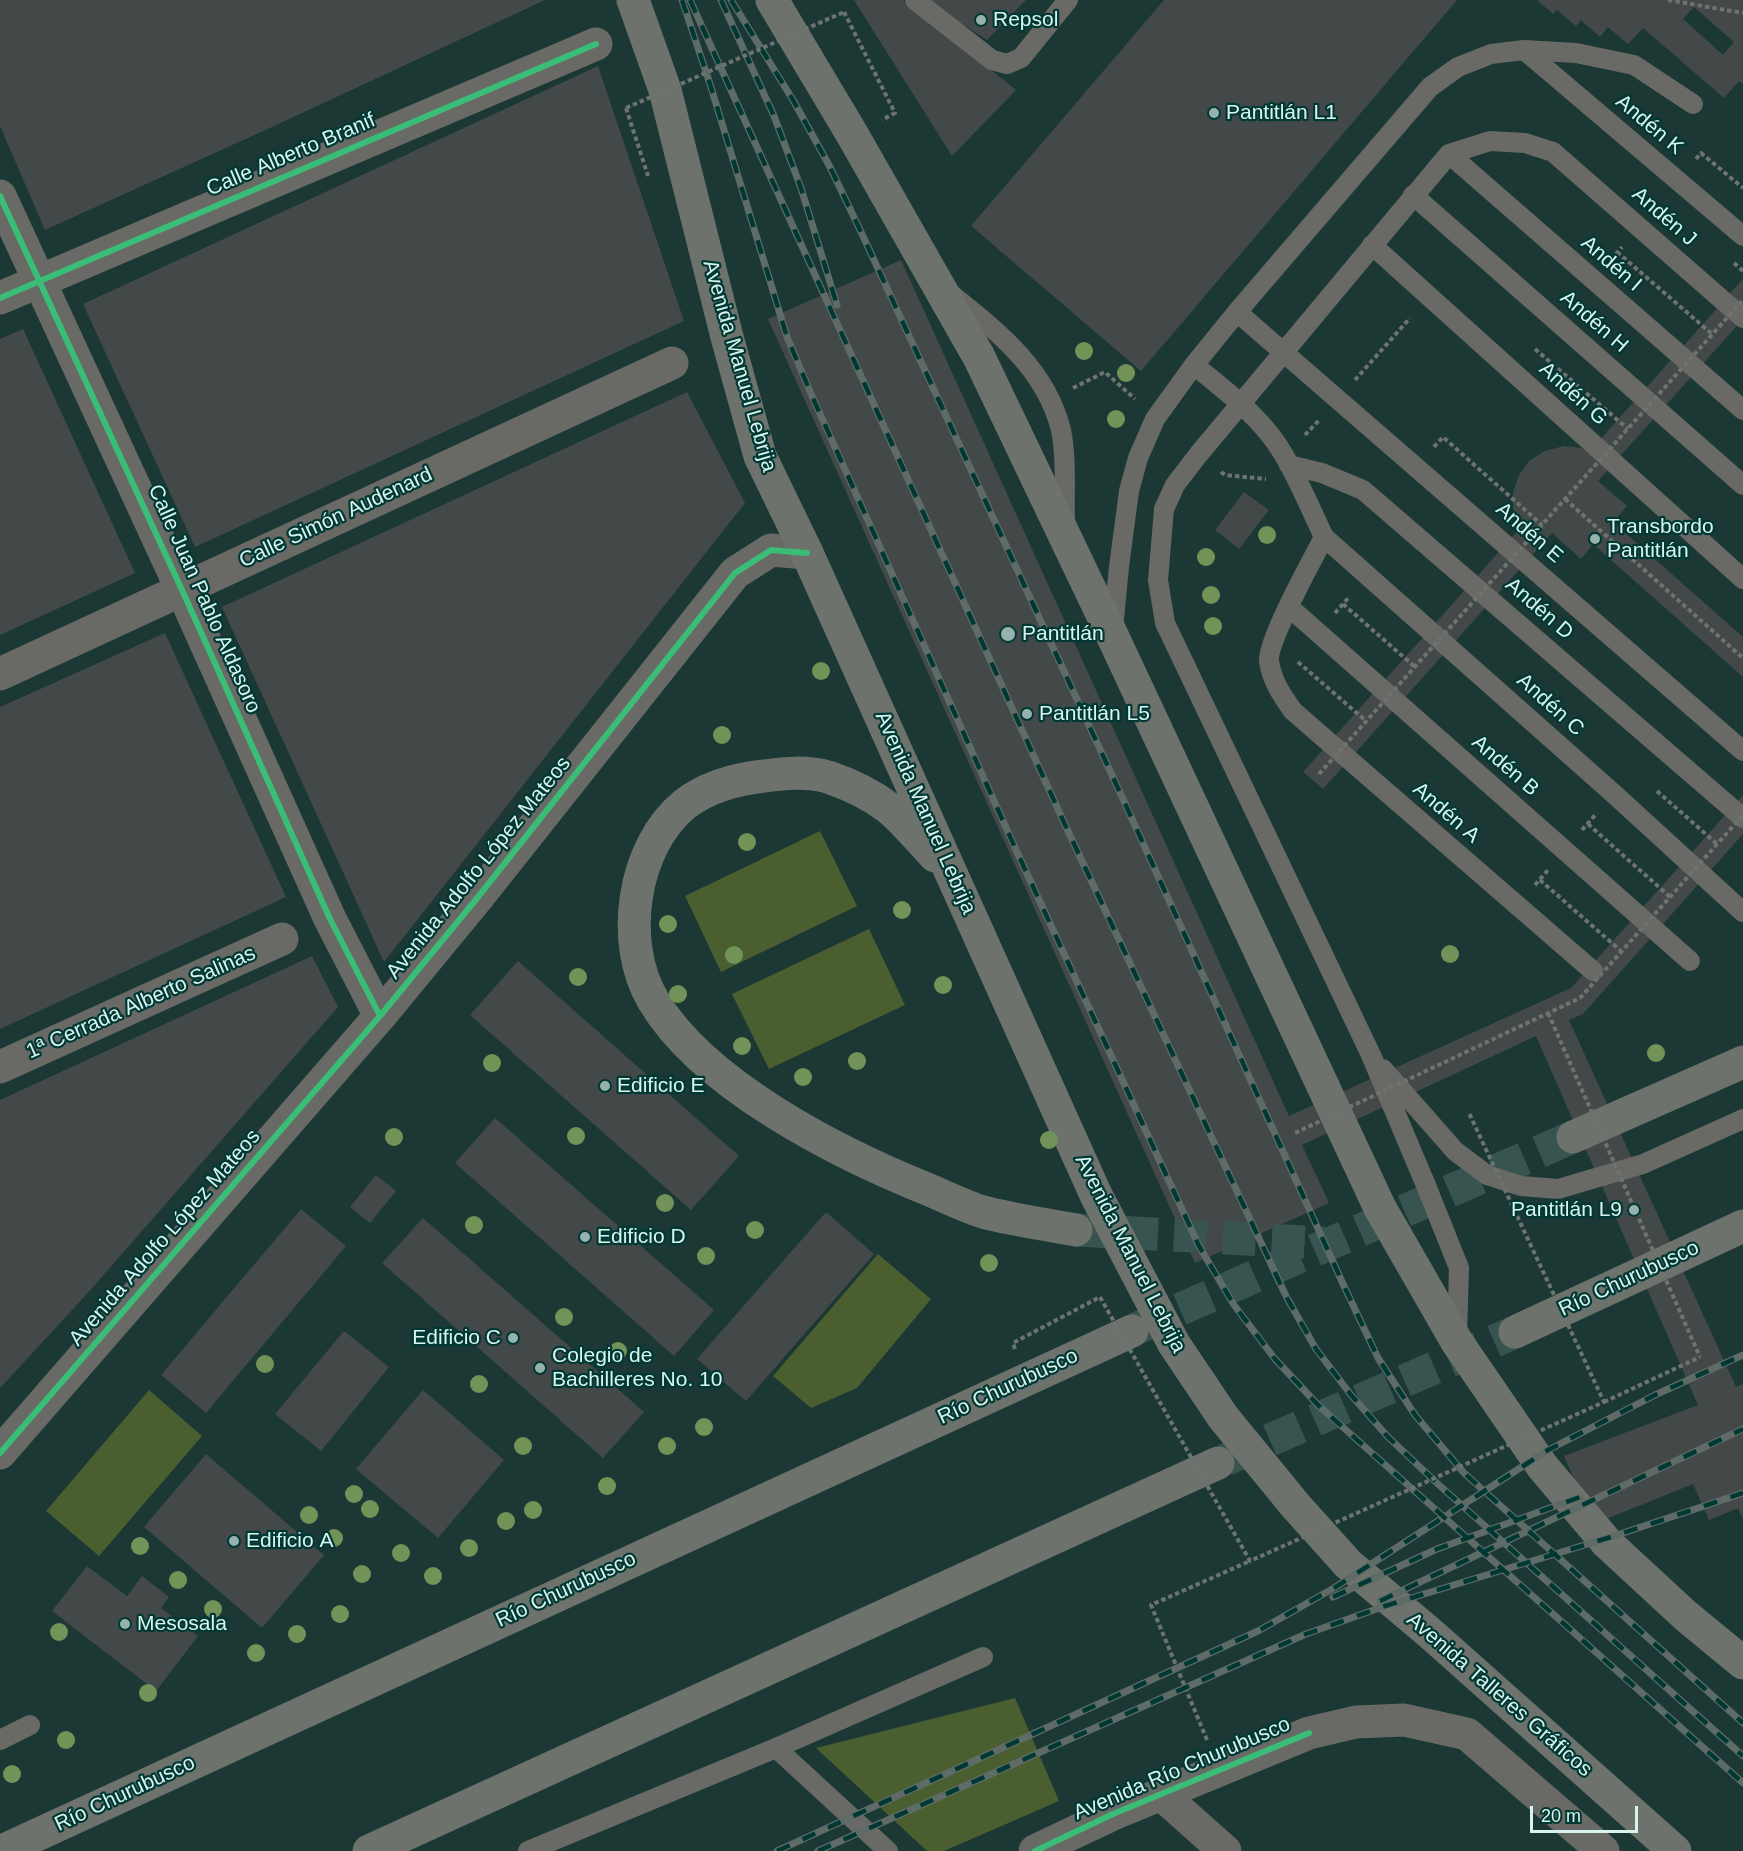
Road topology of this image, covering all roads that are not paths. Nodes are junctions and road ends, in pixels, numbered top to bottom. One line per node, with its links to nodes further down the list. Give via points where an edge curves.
1 (633, 0): 27 (main road, Avenida Manuel Lebrija, via 665,90 760,456)
2 (772, 0): 14 (main road)
3 (915, 0): 4 (lane, via 992,60 1007,64 1021,58)
4 (1068, 0)
5 (596, 44): 13 (street, Calle Alberto Branif)
6 (1524, 50): 7 (lane, via 1576,53 1634,65); 11 (lane, Andén K); 16 (lane, via 1491,54 1458,67 1430,87)
7 (1693, 104)
8 (1449, 154): 9 (lane); 17 (lane, Andén J, via 1490,141 1525,143 1553,152); 22 (lane, Andén I)
9 (1413, 195): 12 (lane); 24 (lane, Andén H)
10 (0, 196): 13 (street, Calle Juan Pablo Aldasoro)
11 (1743, 236)
12 (1372, 245): 18 (lane); 28 (lane, Andén G)
13 (40, 280): 15 (street, Calle Alberto Branif); 29 (street, Calle Juan Pablo Aldasoro)
14 (939, 284): 25 (main road); 25 (lane, via 1012,345 1051,399 1061,432)
15 (0, 298)
16 (1237, 312): 18 (lane, Andén E); 20 (lane)
17 (1743, 318)
18 (1282, 352): 21 (lane); 33 (lane, Andén E)
19 (672, 363): 29 (street, Calle Simón Audenard)
20 (1194, 365): 21 (lane); 31 (lane, via 1155,419 1138,458 1129,491)
21 (1240, 402): 23 (lane, via 1266,429); 41 (lane, via 1175,485 1164,509 1158,580 1165,623)
22 (1743, 410)
23 (1289, 465): 26 (lane); 34 (lane, Andén D, via 1322,472 1364,490)
24 (1743, 485)
25 (1066, 537): 31 (main road)
26 (1324, 537): 30 (lane); 36 (lane, Andén C)
27 (807, 553): 35 (main road, Avenida Manuel Lebrija); 40 (street, Avenida Adolfo López Mateos, via 771,550 735,573)
28 (1743, 579)
29 (182, 590): 32 (street, Calle Simón Audenard); 40 (street, Calle Juan Pablo Aldasoro, via 330,919)
30 (1289, 607): 38 (lane, Andén B); 39 (lane, Andén A, via 1272,639 1269,658 1275,685 1293,711)
31 (1112, 635): 50 (main road, via 1380,1208)
32 (0, 674)
33 (1743, 751)
34 (1743, 816)
35 (952, 873): 47 (main road, via 890,809 859,789 826,777 793,772 722,784 685,804 656,837 641,873 633,914 637,962 651,999 674,1030 724,1077 782,1117 881,1171 982,1211); 53 (main road, Avenida Manuel Lebrija, via 1096,1195 1174,1344 1223,1417)
36 (1743, 912)
37 (282, 939): 43 (street, 1ª Cerrada Alberto Salinas)
38 (1690, 961)
39 (1593, 970)
40 (380, 1016): 51 (street, Avenida Adolfo López Mateos)
41 (1371, 1056): 44 (lane, via 1455,1151 1487,1175 1521,1186 1558,1189 1643,1164); 50 (lane, via 1459,1268)
42 (1743, 1062): 45 (main road)
43 (0, 1067)
44 (1743, 1119)
45 (1573, 1137)
46 (1743, 1226): 49 (main road, Río Churubusco)
47 (1076, 1230)
48 (1131, 1331): 60 (main road, Río Churubusco)
49 (1515, 1332)
50 (1457, 1342): 55 (main road, via 1542,1466 1607,1543)
51 (0, 1453)
52 (1218, 1463): 61 (main road)
53 (1348, 1564): 67 (main road, Avenida Talleres Gráficos)
54 (983, 1657): 58 (lane)
55 (1743, 1663)
56 (30, 1725): 57 (lane)
57 (0, 1740)
58 (776, 1748): 62 (lane); 63 (lane)
59 (1161, 1794): 64 (street, Avenida Río Churubusco); 65 (street); 66 (street, Avenida Río Churubusco, via 1309,1733 1356,1722 1404,1720 1467,1734)
60 (2, 1851)
61 (369, 1851)
62 (528, 1851)
63 (888, 1851)
64 (1035, 1851)
65 (1225, 1851)
66 (1603, 1851)
67 (1675, 1851)

